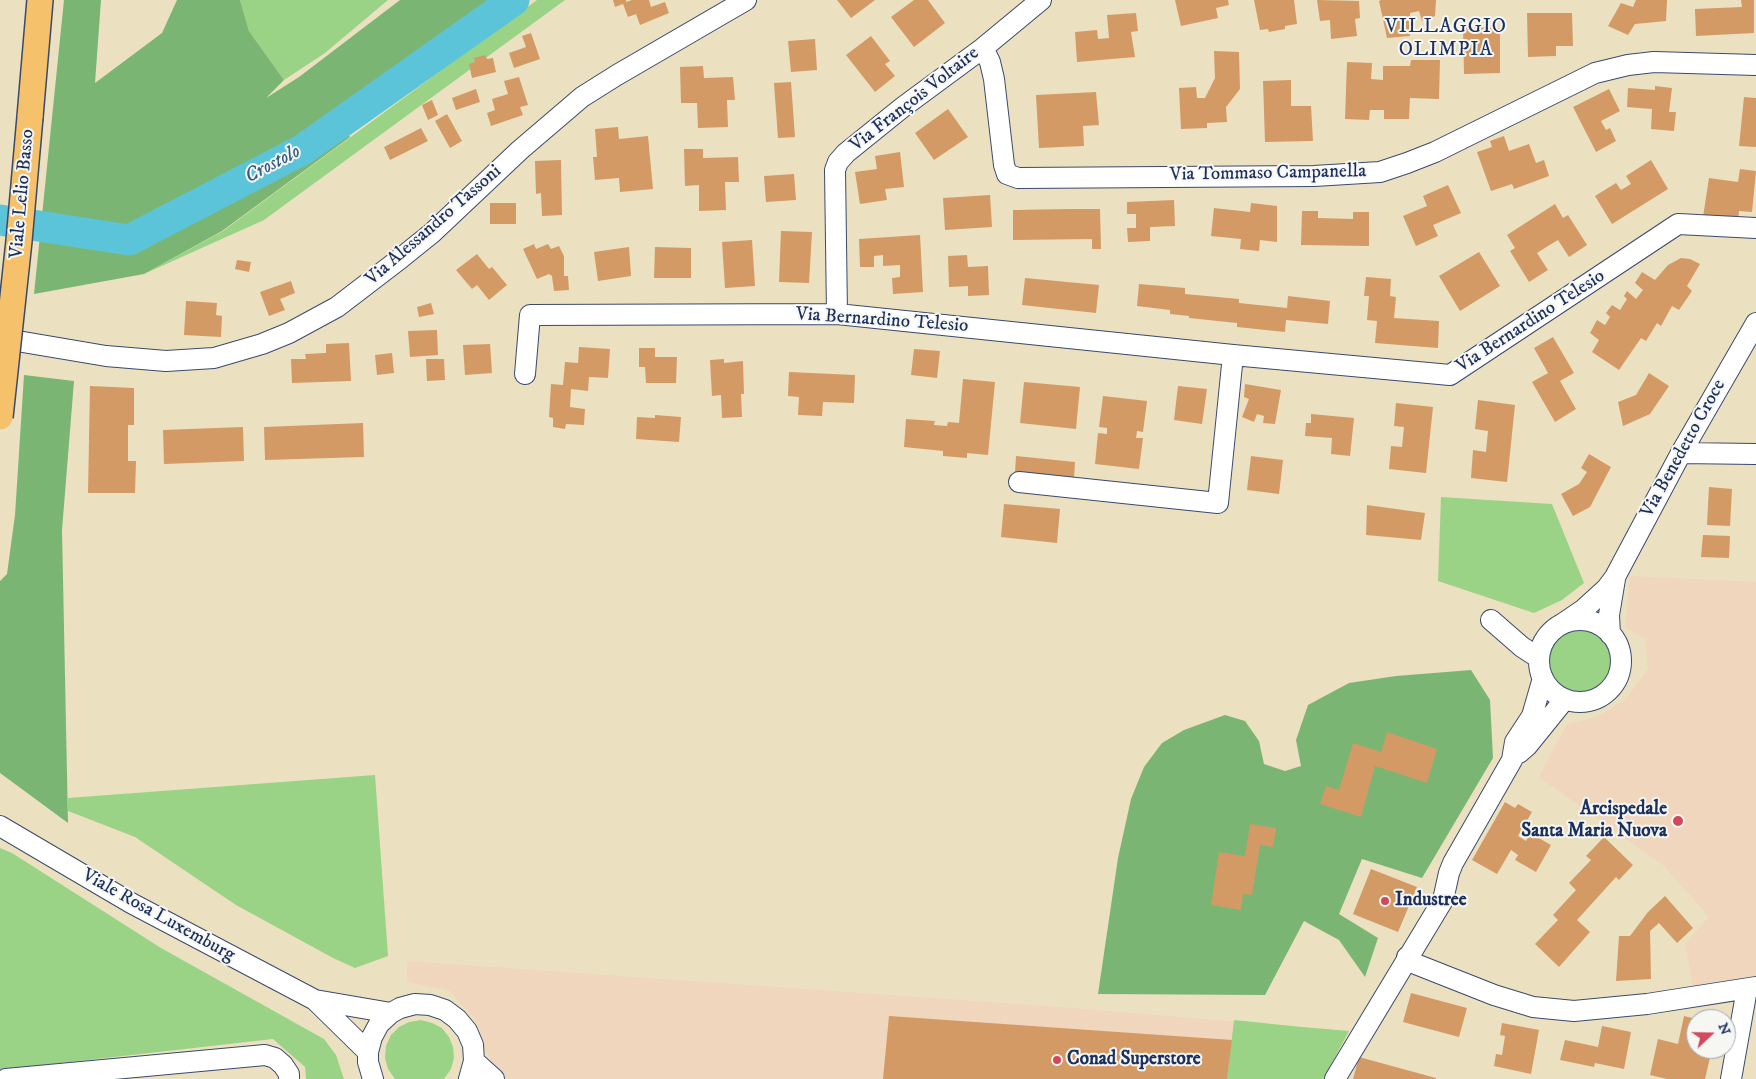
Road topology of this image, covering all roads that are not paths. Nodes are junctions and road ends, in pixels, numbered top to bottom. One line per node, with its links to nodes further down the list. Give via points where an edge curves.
1 (40, 0): 12 (main road, Viale Lelio Basso, bridge, via 21,225)
2 (746, 0): 9 (street, Via Alessandro Tassoni, via 582,97 388,269 337,308 289,333 214,358 166,361)
3 (1041, 0): 4 (street, Via François Voltaire)
4 (983, 48): 5 (street, Via Tommaso Campanella, via 994,79 1004,165 1007,174 1018,178 1314,176 1380,172 1435,152 1595,73 1654,62); 7 (street, Via François Voltaire, via 904,106 838,162 835,170)
5 (1756, 64)
6 (1756, 228): 10 (street, Via Bernardino Telesio, via 1678,224 1450,375)
7 (837, 314): 10 (street, Via Bernardino Telesio); 11 (street, Via Bernardino Telesio, via 530,315)
8 (1756, 323): 13 (street, Via Benedetto Croce)
9 (0, 338)
10 (1233, 355): 15 (street, via 1218,502)
11 (525, 374)
12 (0, 417)
13 (1681, 453): 14 (street); 16 (street, Via Benedetto Croce)
14 (1756, 454)
15 (1018, 482)
16 (1615, 577): 17 (street, Via Benedetto Croce, via 1584,609); 18 (street, Via Benedetto Croce, via 1609,615)
17 (1562, 624): 18 (street, via 1582,620 1592,622); 19 (street)
18 (1610, 634): 22 (street, via 1620,653 1621,664 1614,684 1587,702)
19 (1546, 638): 20 (street); 20 (street, via 1491,620)
20 (1539, 658): 21 (street)
21 (1543, 678): 22 (street, via 1556,694); 23 (street, via 1532,716 1515,742)
22 (1565, 699): 23 (street)
23 (1512, 760): 25 (street, via 1453,863 1443,900)
24 (1, 826): 27 (street, Viale Rosa Luxemburg, via 131,903)
25 (1407, 957): 26 (street, via 1413,963 1494,995 1533,1007 1574,1011); 35 (street)
26 (1752, 988): 36 (street)
27 (315, 1000): 28 (street, Viale Rosa Luxemburg); 29 (street, Viale Rosa Luxemburg)
28 (391, 1014): 29 (street, via 379,1024); 30 (street, via 415,1004 445,1010 467,1031 473,1045)
29 (368, 1052): 33 (street)
30 (472, 1070): 34 (street)
31 (6, 1079): 32 (street, via 265,1055 283,1065)
32 (289, 1079)
33 (372, 1079)
34 (494, 1079)
35 (1335, 1079)
36 (1731, 1079)

